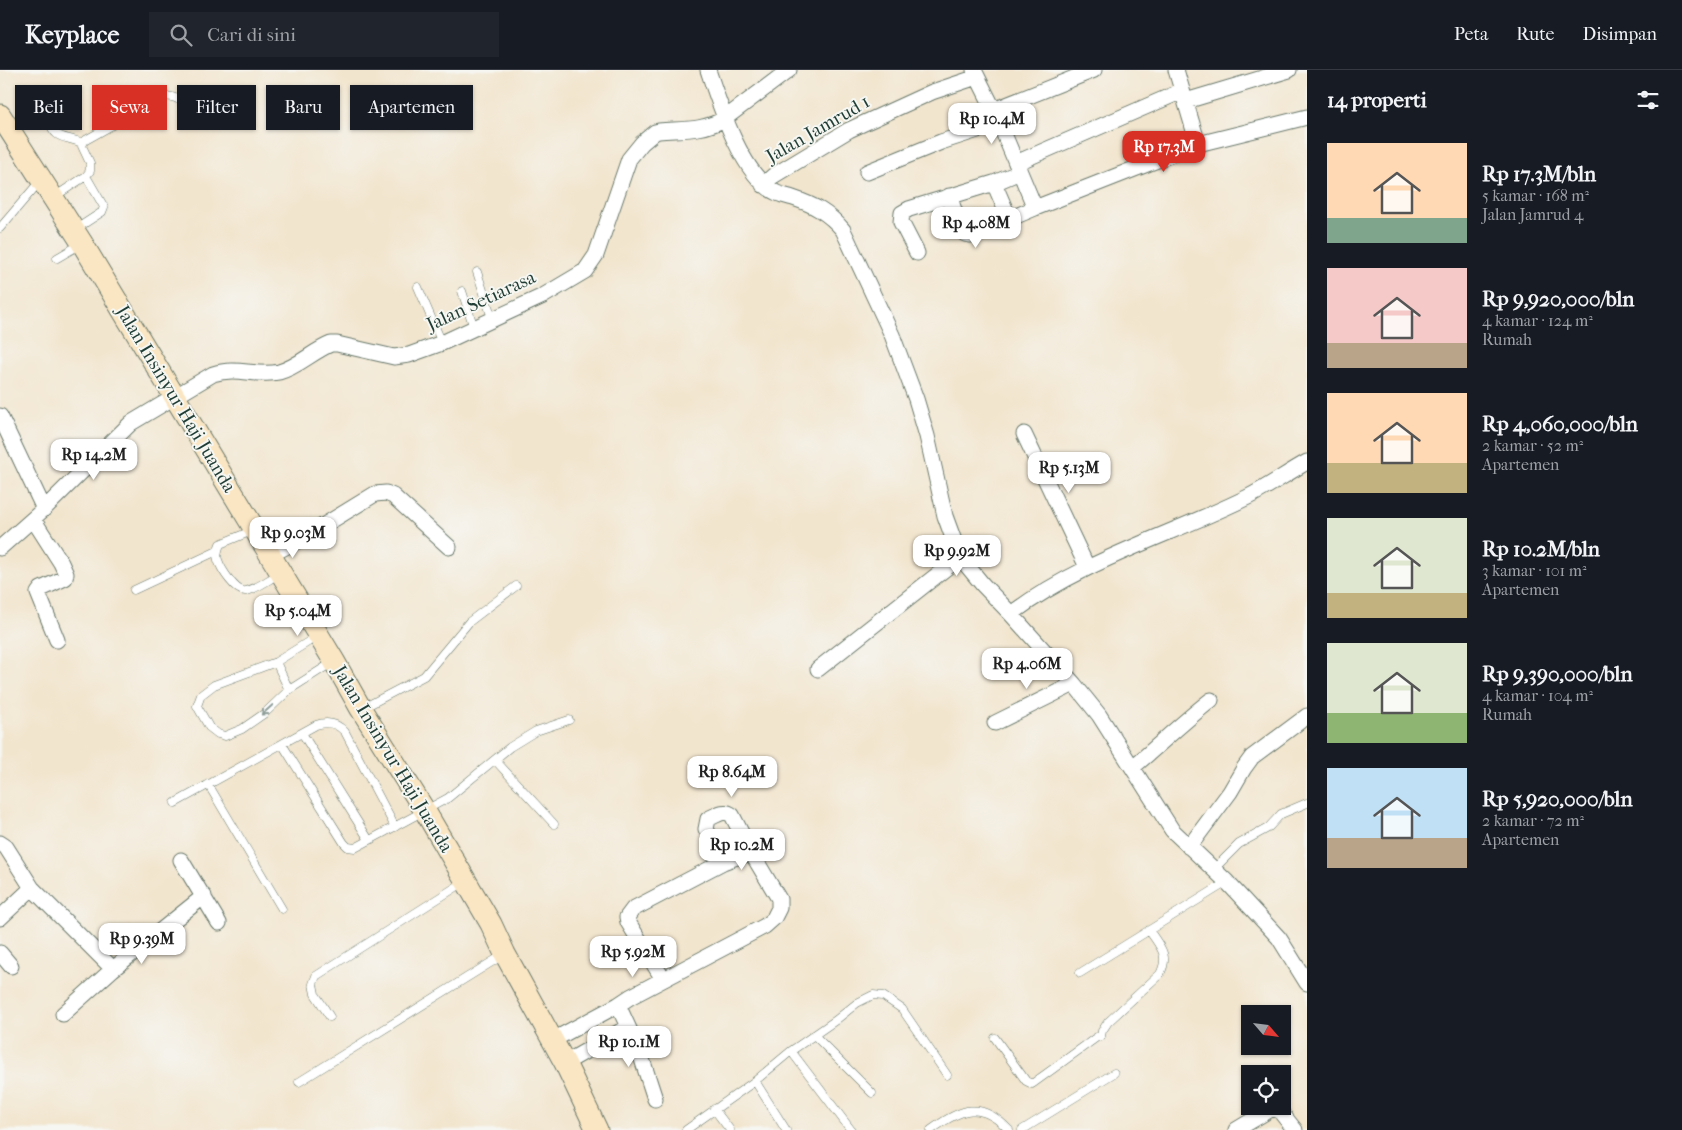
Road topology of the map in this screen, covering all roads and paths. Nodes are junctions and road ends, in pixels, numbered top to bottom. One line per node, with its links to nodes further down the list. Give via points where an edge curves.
1 (708, 70): 11 (street)
2 (1094, 70): 10 (street)
3 (1176, 70): 7 (street)
4 (1290, 70): 7 (street)
5 (785, 71): 11 (street, Jalan Setiarasa)
6 (976, 73): 10 (street); 21 (street, Jalan Jamrud 1, via 848,130)
7 (1184, 96): 15 (street); 16 (street)
8 (177, 98): 14 (lane, via 162,97)
9 (1307, 116): 15 (street)
10 (996, 117): 16 (street); 17 (street)
11 (724, 119): 21 (street); 33 (street, Jalan Setiarasa, via 708,127 659,131 651,136 629,159 596,255 586,271 542,296)
12 (5, 123): 19 (main road, Jalan Insinyur Haji Juanda)
13 (52, 130): 14 (lane, via 56,135)
14 (82, 143): 18 (lane, via 91,167)
15 (1198, 144): 24 (street)
16 (1018, 168): 20 (street); 24 (street)
17 (867, 172)
18 (86, 176): 23 (lane); 27 (lane, via 104,207)
19 (42, 178): 23 (main road, Jalan Insinyur Haji Juanda); 26 (lane)
20 (994, 183): 22 (street); 25 (street)
21 (763, 184): 45 (street, via 817,208 834,218 843,230 892,335 916,399 945,516)
22 (949, 196): 25 (street, via 965,234 971,235); 28 (street, via 902,213 902,222)
23 (54, 197): 27 (main road, Jalan Insinyur Haji Juanda)
24 (1035, 208): 25 (street)
25 (1009, 218)
26 (0, 228)
27 (78, 236): 29 (lane); 36 (main road, Jalan Insinyur Haji Juanda)
28 (917, 253)
29 (58, 258)
30 (477, 272): 33 (lane)
31 (418, 287): 35 (lane)
32 (462, 291): 34 (lane)
33 (492, 318): 34 (street, Jalan Setiarasa)
34 (474, 328): 35 (street, Jalan Setiarasa)
35 (442, 343): 36 (street, Jalan Setiarasa, via 394,357 331,344 278,372 225,370)
36 (175, 396): 40 (street, Jalan Setiarasa, via 131,423); 41 (main road, Jalan Insinyur Haji Juanda)
37 (0, 416): 40 (street)
38 (1024, 434): 47 (street)
39 (1307, 462): 47 (street, via 1249,497)
40 (38, 514): 43 (street, Jalan Setiarasa); 52 (street, via 66,574 65,578 38,593)
41 (255, 529): 44 (lane, via 220,544); 46 (main road, Jalan Insinyur Haji Juanda)
42 (449, 547): 46 (street, via 393,496 375,494 308,534)
43 (0, 548)
44 (217, 552): 46 (lane, via 218,560 234,587 240,591 252,588); 49 (lane)
45 (960, 557): 50 (street); 55 (street)
46 (275, 564): 51 (main road, Jalan Insinyur Haji Juanda)
47 (1088, 567): 50 (street, via 1028,601)
48 (516, 586): 59 (lane, via 461,630 424,676)
49 (134, 590)
50 (1012, 614): 56 (street)
51 (318, 635): 53 (lane); 54 (main road, Jalan Insinyur Haji Juanda)
52 (57, 640)
53 (276, 662): 57 (lane); 57 (lane, one-way to 53, via 265,713 225,736 208,727 197,706 201,695 214,685)
54 (334, 662): 57 (lane); 59 (main road, Jalan Insinyur Haji Juanda)
55 (818, 669)
56 (1074, 684): 62 (street); 66 (street)
57 (289, 690)
58 (1211, 700): 66 (street)
59 (361, 709): 70 (main road, Jalan Insinyur Haji Juanda)
60 (1307, 716): 75 (street, via 1252,756 1230,792)
61 (569, 720): 65 (lane, via 536,731)
62 (995, 723)
63 (302, 733): 64 (lane); 72 (lane, via 322,723 340,726); 73 (lane)
64 (282, 744): 67 (lane); 73 (lane, via 344,843 355,848)
65 (495, 760): 70 (lane, via 448,798); 71 (lane)
66 (1133, 767): 75 (street, via 1168,824)
67 (208, 784): 68 (lane); 84 (lane)
68 (175, 803)
69 (1307, 803): 79 (lane, via 1281,814 1268,828 1239,844)
70 (425, 811): 72 (lane); 80 (main road, Jalan Insinyur Haji Juanda)
71 (554, 824)
72 (395, 827): 73 (lane)
73 (369, 840)
74 (0, 842): 82 (street)
75 (1188, 847): 79 (street)
76 (750, 852): 78 (street); 78 (street, via 732,816 723,812 708,819 706,824); 93 (street, via 778,899 779,908 774,918 765,926)
77 (181, 860): 83 (street)
78 (723, 862): 93 (street, via 629,913 628,922)
79 (1214, 869): 81 (street)
80 (465, 881): 89 (main road, Jalan Insinyur Haji Juanda); 97 (lane, via 316,976 313,984 315,994)
81 (1227, 882): 87 (lane); 94 (street, via 1279,938)
82 (32, 888): 85 (street); 91 (street)
83 (204, 896): 86 (street); 91 (street)
84 (282, 909)
85 (0, 918)
86 (219, 924)
87 (1149, 930): 92 (lane); 100 (lane, via 1165,955 1163,968 1108,1022 1101,1036 1032,1084 1026,1081)
88 (0, 953): 90 (street)
89 (505, 954): 101 (main road, Jalan Insinyur Haji Juanda); 107 (lane)
90 (11, 966)
91 (113, 969): 96 (street)
92 (1080, 973)
93 (663, 979): 95 (street)
94 (1307, 983)
95 (618, 1005): 98 (street); 101 (street)
96 (63, 1014)
97 (330, 1017)
98 (628, 1027): 103 (street); 109 (street)
99 (814, 1035): 102 (lane); 105 (lane, via 857,1002 873,995 883,996 902,1009); 108 (lane)
100 (995, 1038)
101 (553, 1040): 103 (main road, Jalan Insinyur Haji Juanda)
102 (791, 1051): 106 (lane); 115 (lane)
103 (565, 1063): 111 (main road, Jalan Insinyur Haji Juanda)
104 (1114, 1073): 118 (lane)
105 (948, 1075)
106 (755, 1081): 110 (lane); 114 (lane)
107 (299, 1082)
108 (872, 1093)
109 (655, 1099)
110 (714, 1109): 112 (lane); 113 (lane)
111 (597, 1130)
112 (686, 1130)
113 (730, 1130)
114 (786, 1130)
115 (851, 1130)
116 (931, 1130): 117 (lane, via 950,1116 969,1110 986,1112 998,1118)
117 (1009, 1130)
118 (1022, 1130)
119 (1236, 1130): 120 (street, via 1276,1109)
120 (1295, 1130)

